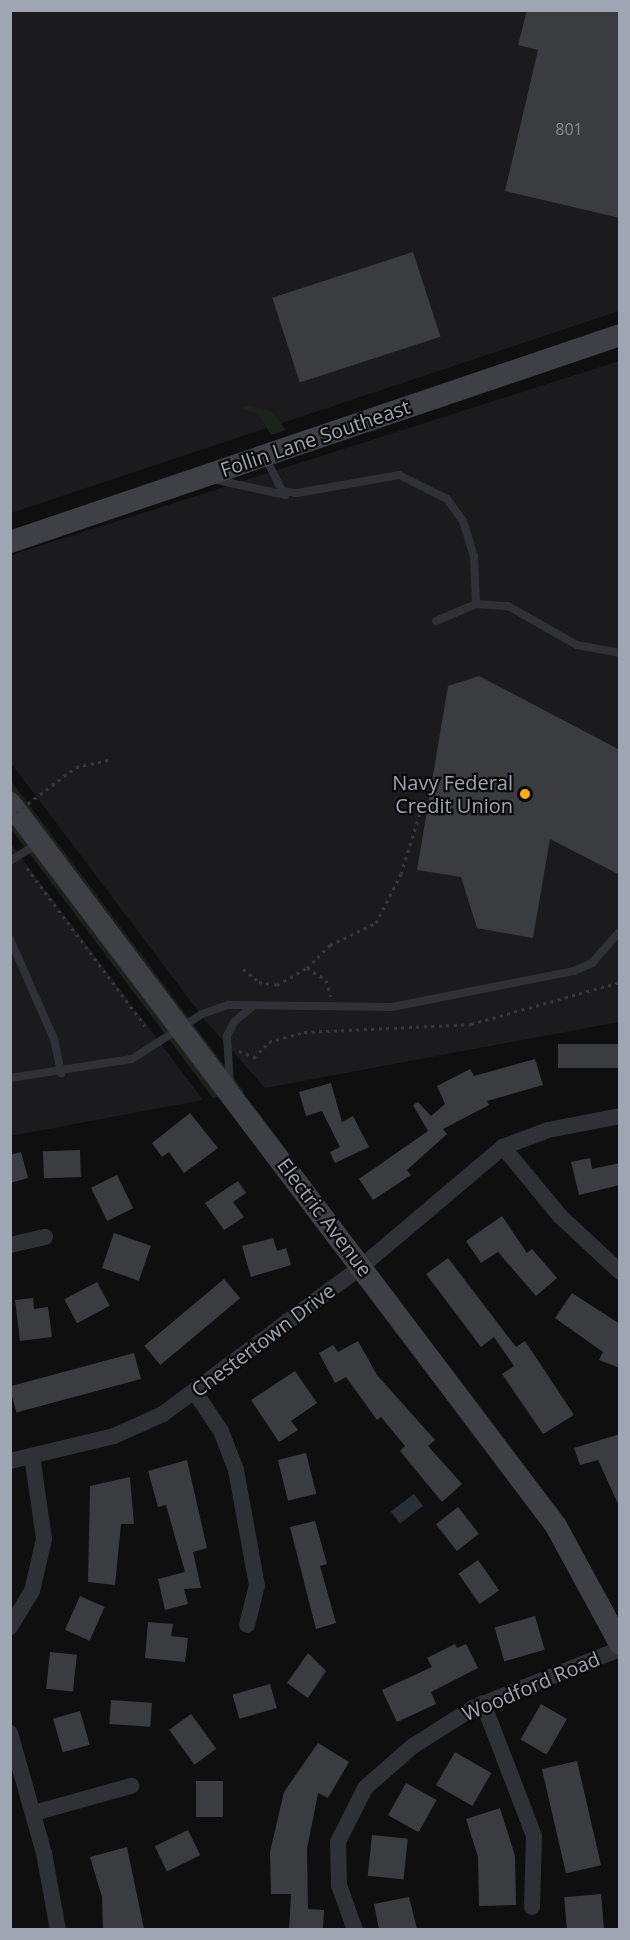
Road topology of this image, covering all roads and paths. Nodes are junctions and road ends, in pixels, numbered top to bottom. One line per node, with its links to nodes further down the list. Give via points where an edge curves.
1 (620, 335): 2 (street, Follin Lane Southeast)
2 (265, 455): 3 (street, Follin Lane Southeast); 4 (lane, via 275,484)
3 (201, 476): 4 (lane); 5 (street, Follin Lane Southeast)
4 (297, 493): 6 (lane, via 377,476 422,482 447,499 463,521 474,555)
5 (10, 542)
6 (476, 604): 7 (lane); 8 (lane, via 508,606 577,645)
7 (436, 621)
8 (620, 653)
9 (109, 760): 12 (path, bridge, via 76,767)
10 (10, 803): 13 (street, Electric Avenue)
11 (423, 803): 18 (path, via 401,874 376,924 330,945 307,968 277,985 259,982)
12 (10, 817)
13 (42, 841): 14 (lane); 22 (street, Electric Avenue)
14 (10, 861)
15 (27, 868): 21 (path)
16 (620, 931): 20 (lane, via 592,963 574,971 392,1007)
17 (10, 939): 24 (lane, via 54,1039)
18 (243, 969)
19 (620, 982): 23 (path, via 471,1024 304,1032 269,1041 255,1058)
20 (254, 1005): 22 (lane, via 216,1008); 26 (lane, via 234,1022 227,1036)
21 (146, 1026)
22 (183, 1028): 24 (lane, via 132,1059); 26 (street, Electric Avenue)
23 (234, 1050)
24 (61, 1073): 25 (lane)
25 (10, 1078)
26 (231, 1091): 31 (street, Electric Avenue)
27 (620, 1116): 28 (street, Chestertown Drive, via 548,1130)
28 (503, 1147): 31 (street, Chestertown Drive); 32 (street, via 560,1216)
29 (45, 1237): 30 (street)
30 (10, 1245)
31 (362, 1266): 33 (street, Chestertown Drive); 38 (street, Electric Avenue, via 556,1526)
32 (620, 1272)
33 (194, 1391): 34 (street, Chestertown Drive, via 141,1426); 36 (street, via 221,1431 236,1470 258,1585)
34 (32, 1456): 35 (street, Chestertown Drive); 37 (street, via 44,1539 32,1591)
35 (10, 1461)
36 (247, 1625)
37 (10, 1628)
38 (620, 1644)
39 (620, 1649): 40 (street, Woodford Road)
40 (483, 1703): 44 (street, via 534,1836); 46 (street, Woodford Road, via 413,1746 352,1805 338,1842 337,1866)
41 (10, 1733): 43 (street)
42 (132, 1786): 43 (street)
43 (34, 1814): 45 (street)
44 (532, 1907)
45 (58, 1929)
46 (355, 1929)

